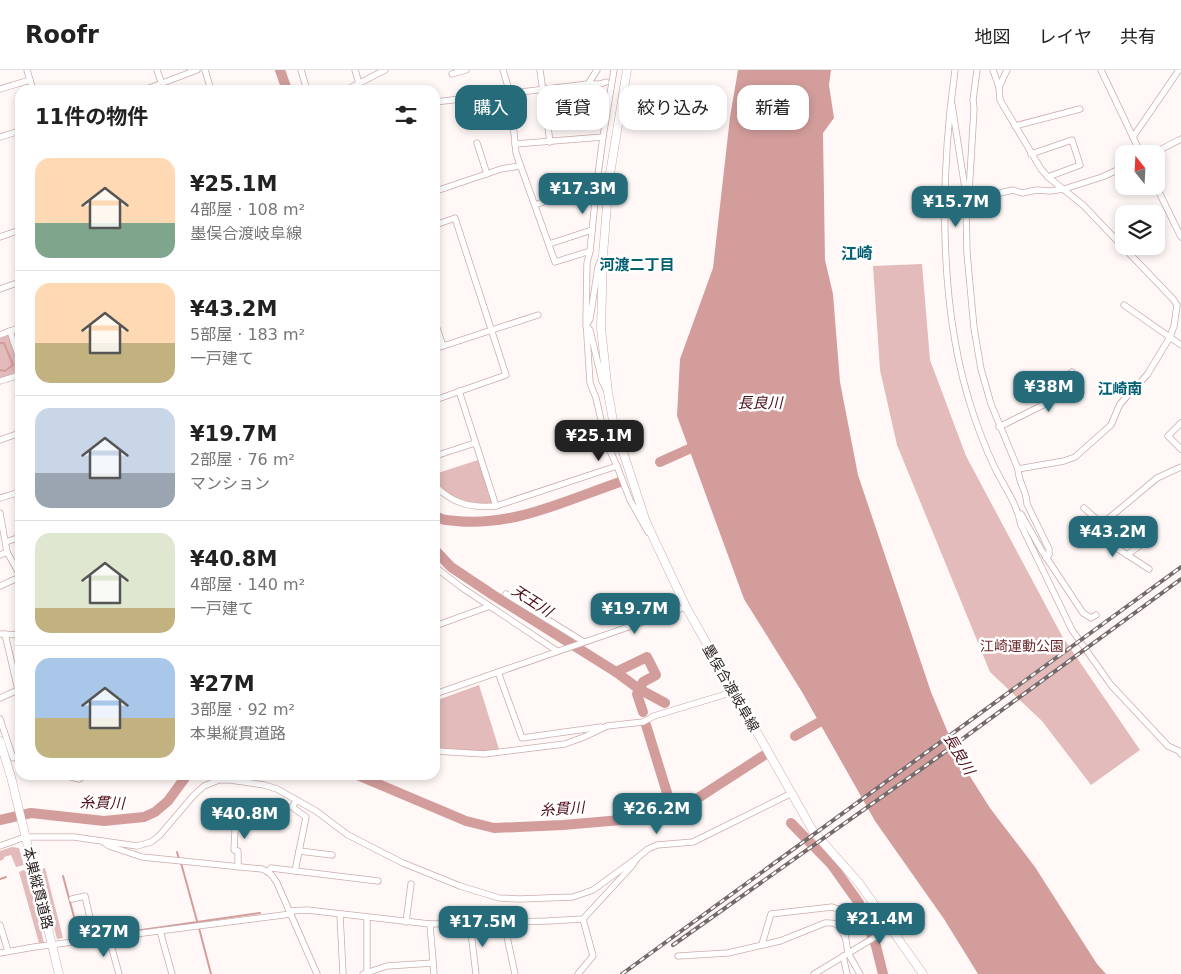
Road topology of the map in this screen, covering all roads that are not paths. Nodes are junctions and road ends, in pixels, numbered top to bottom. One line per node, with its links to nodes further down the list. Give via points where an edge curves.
1 (26, 70): 23 (street)
2 (157, 70): 28 (street)
3 (197, 70): 29 (street)
4 (205, 70): 30 (street)
5 (301, 70): 31 (street)
6 (355, 70): 24 (street)
7 (385, 70): 24 (street)
8 (466, 70): 21 (street)
9 (503, 70): 34 (street)
10 (540, 70): 35 (street)
11 (597, 70): 26 (street)
12 (614, 70): 48 (street)
13 (627, 70): 74 (main road, 墨俣合渡岐阜線, via 609,180)
14 (955, 70): 41 (street)
15 (977, 70): 65 (street)
16 (993, 70): 37 (street)
17 (1007, 70): 37 (street)
18 (1101, 70): 49 (street)
19 (1170, 70): 22 (street)
20 (1179, 70): 22 (street)
21 (452, 74)
22 (1173, 77): 49 (street)
23 (30, 80): 27 (street); 38 (street)
24 (359, 82): 32 (street); 33 (street)
25 (606, 82): 26 (street)
26 (588, 84): 36 (street)
27 (32, 85)
28 (162, 85)
29 (167, 85)
30 (210, 85)
31 (306, 85)
32 (354, 85)
33 (360, 85)
34 (508, 85)
35 (542, 85)
36 (579, 85)
37 (998, 87): 43 (street, via 1000,100)
38 (0, 89)
39 (455, 100): 40 (street)
40 (440, 101)
41 (951, 102): 65 (street); 111 (street, via 947,157 947,269 957,354 976,423)
42 (1080, 109): 43 (street)
43 (1015, 126): 56 (street)
44 (514, 130): 53 (street)
45 (548, 130): 51 (street)
46 (15, 132): 47 (street)
47 (0, 137)
48 (603, 137): 51 (street); 61 (street)
49 (1133, 137): 54 (street)
50 (1181, 139): 55 (street)
51 (550, 142): 53 (street)
52 (476, 143): 59 (street)
53 (515, 144): 57 (street)
54 (1137, 145)
55 (1165, 147)
56 (1031, 154): 60 (street); 60 (street, via 1072,140 1080,165)
57 (520, 166): 59 (street); 66 (street)
58 (1115, 171): 62 (street)
59 (487, 174): 63 (street)
60 (1048, 176): 62 (street)
61 (597, 182): 66 (street); 68 (street)
62 (1064, 189): 65 (street, via 1022,193 1013,190); 77 (street)
63 (440, 190)
64 (1160, 195): 71 (street)
65 (968, 198): 98 (street, via 967,253 974,328 981,369)
66 (535, 205): 72 (street)
67 (440, 223): 82 (street, via 455,218)
68 (592, 230): 72 (street); 73 (street)
69 (15, 232): 70 (street)
70 (0, 237)
71 (1181, 237)
72 (549, 244): 73 (street, via 555,262)
73 (590, 251): 80 (street)
74 (603, 255): 80 (street); 95 (main road, 墨俣合渡岐阜線, via 601,328)
75 (15, 284): 76 (street)
76 (0, 289)
77 (1179, 304): 86 (street)
78 (1124, 305): 86 (street)
79 (538, 315): 82 (street)
80 (586, 326): 95 (street, via 590,330 602,381); 104 (street, via 590,383 606,442)
81 (15, 330): 83 (street)
82 (491, 330): 89 (street); 94 (street, via 506,375)
83 (10, 332): 84 (street); 88 (street)
84 (0, 335)
85 (440, 337): 89 (street)
86 (1170, 337): 87 (street); 106 (street, via 1147,375 1120,404 1111,425 1075,457)
87 (1181, 345)
88 (15, 346)
89 (443, 346): 90 (street)
90 (440, 347)
91 (1072, 372): 98 (street, via 1058,383 1061,396)
92 (15, 376): 93 (street)
93 (0, 381)
94 (459, 392): 96 (street); 101 (street)
95 (608, 392): 117 (main road, 墨俣合渡岐阜線, via 613,421)
96 (440, 398)
97 (1181, 423): 102 (street, via 1168,436)
98 (999, 427): 106 (street)
99 (15, 435): 100 (street)
100 (0, 440)
101 (475, 443): 103 (street); 110 (street)
102 (1181, 449)
103 (440, 454)
104 (617, 466): 110 (street); 117 (street, via 644,526)
105 (1181, 467): 114 (street, via 1157,478)
106 (1018, 469): 122 (street, via 1027,504 1049,549)
107 (440, 490): 110 (street, via 457,502 481,507)
108 (15, 494): 109 (street)
109 (0, 498)
110 (496, 506)
111 (1017, 508): 122 (street); 146 (street, via 1020,525 1072,630 1111,686 1168,746)
112 (1084, 508): 114 (street)
113 (0, 513): 118 (street)
114 (1102, 524): 121 (street, via 1115,547)
115 (1150, 538): 121 (street)
116 (15, 539): 118 (street)
117 (654, 540): 130 (main road, 墨俣合渡岐阜線)
118 (6, 542): 119 (street)
119 (7, 552): 120 (street); 123 (street)
120 (0, 555)
121 (1127, 555): 124 (street)
122 (1046, 558): 131 (street, via 1083,613 1091,618)
123 (15, 567)
124 (1149, 569)
125 (440, 571): 129 (street)
126 (15, 578): 127 (street)
127 (0, 586)
128 (506, 594): 134 (street)
129 (490, 606): 132 (street); 135 (street)
130 (686, 607): 134 (street); 140 (main road, 墨俣合渡岐阜線)
131 (1096, 615)
132 (440, 624)
133 (3, 634): 137 (street)
134 (581, 643): 135 (street)
135 (559, 650): 136 (street)
136 (498, 672): 139 (street); 143 (street, via 522,738)
137 (15, 677)
138 (15, 692): 141 (street)
139 (440, 692)
140 (733, 692): 143 (street, via 643,722); 148 (main road, 墨俣合渡岐阜線)
141 (0, 698)
142 (0, 718): 147 (street)
143 (607, 726): 145 (street, via 565,744 484,754)
144 (0, 740): 147 (main road)
145 (440, 751)
146 (1181, 754)
147 (6, 759): 151 (main road, 本巣縦貫道路)
148 (792, 793): 156 (street, via 700,839 657,846); 172 (main road, 墨俣合渡岐阜線, via 813,831 860,884)
149 (297, 800): 152 (street, via 264,785 242,780 219,780 204,786 194,795 151,842 136,846); 154 (street, via 292,806 306,817); 156 (street, via 348,835 403,864 499,898 573,897 593,890)
150 (236, 812): 157 (street, via 234,850 238,851)
151 (22, 834): 152 (street); 153 (street); 178 (main road, 本巣縦貫道路)
152 (102, 841): 157 (street, via 142,857)
153 (0, 846)
154 (299, 851): 155 (street); 158 (street)
155 (332, 855)
156 (637, 858): 166 (street)
157 (238, 867): 159 (street)
158 (295, 871): 159 (street, via 271,868); 160 (street)
159 (268, 872): 163 (street)
160 (378, 881)
161 (411, 884): 167 (street)
162 (72, 899): 176 (street, via 84,896)
163 (291, 913): 164 (street, via 307,910); 173 (street); 189 (street)
164 (340, 915): 165 (street); 190 (street)
165 (367, 918): 167 (street); 184 (street)
166 (583, 919): 168 (street); 194 (street, via 593,956)
167 (406, 922): 169 (street)
168 (504, 923): 170 (street); 193 (street)
169 (430, 924): 170 (street); 183 (street)
170 (470, 924): 192 (street)
171 (0, 925): 179 (street)
172 (888, 929): 181 (street); 198 (main road, 墨俣合渡岐阜線)
173 (160, 931): 174 (street); 188 (street)
174 (109, 938): 176 (street); 187 (street)
175 (845, 938): 177 (street, via 833,922); 177 (street, via 841,910 832,907 771,914); 181 (street)
176 (96, 940): 178 (street)
177 (762, 944): 182 (street, via 728,953)
178 (50, 946): 179 (street); 185 (main road, 本巣縦貫道路); 186 (main road, 本巣縦貫道路)
179 (8, 951): 180 (street)
180 (0, 953)
181 (845, 955): 195 (street); 196 (street); 197 (street)
182 (678, 956)
183 (433, 963): 184 (street, via 387,966); 191 (street)
184 (365, 973)
185 (55, 974)
186 (59, 974)
187 (119, 974)
188 (172, 974)
189 (317, 974)
190 (343, 974)
191 (434, 974)
192 (476, 974)
193 (515, 974)
194 (578, 974)
195 (814, 974)
196 (847, 974)
197 (860, 974)
198 (923, 974)

